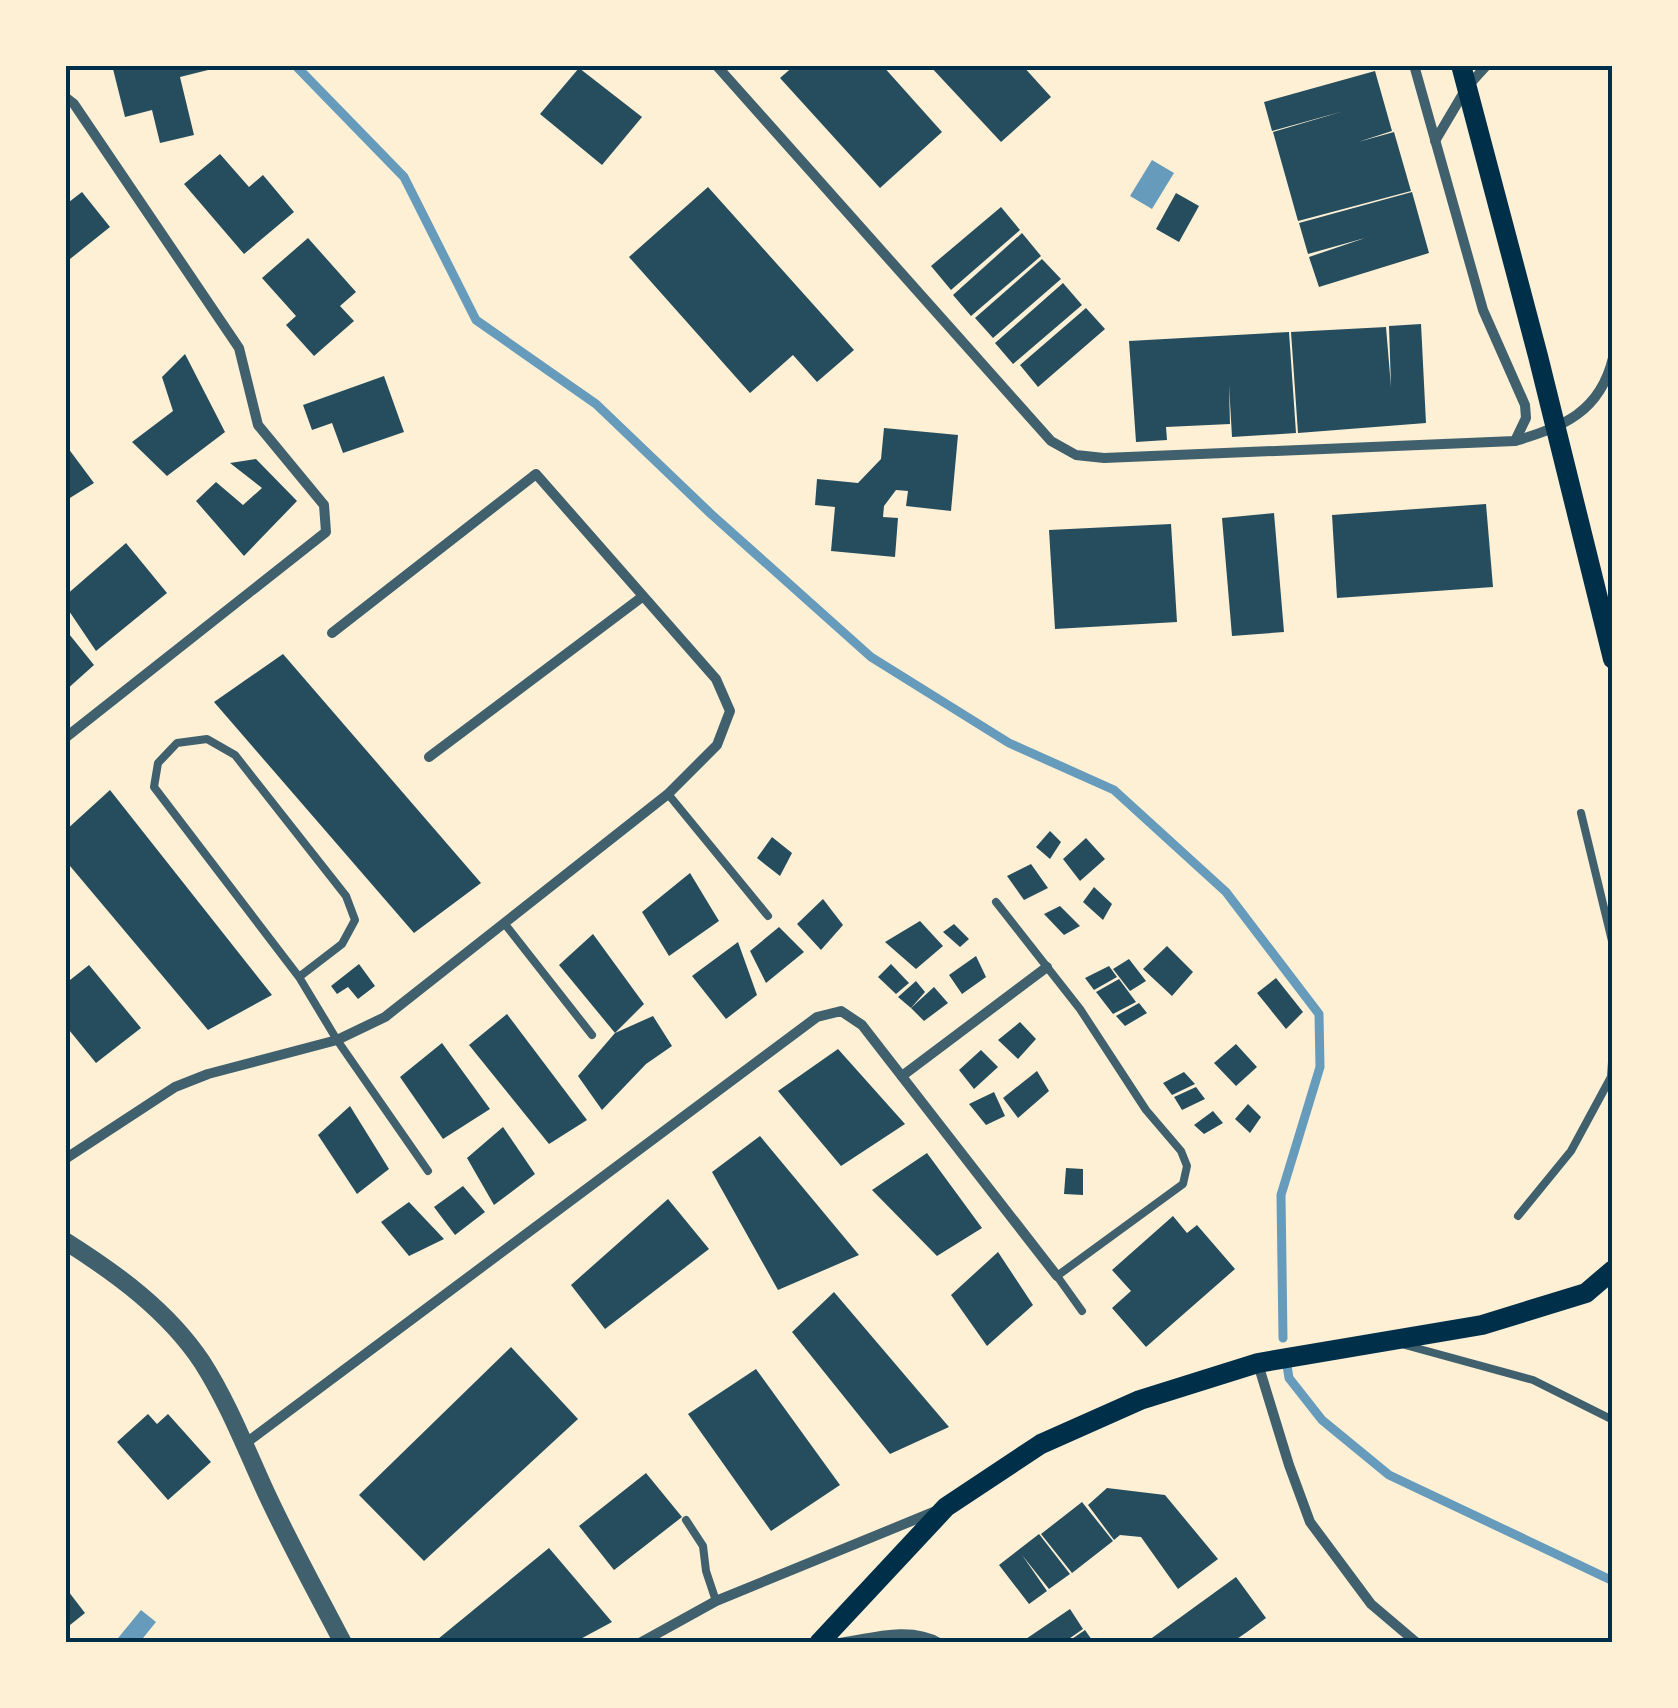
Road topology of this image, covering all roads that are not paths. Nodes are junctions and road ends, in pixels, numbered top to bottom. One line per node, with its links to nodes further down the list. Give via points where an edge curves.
1 (716, 65): 10 (street, via 1051,441 1076,455)
2 (1414, 65): 7 (street)
3 (1461, 65): 5 (main road)
4 (1487, 65): 5 (street)
5 (1467, 87): 7 (street); 9 (main road)
6 (65, 97): 14 (street, via 239,348 258,425 324,505 326,532)
7 (1436, 141): 10 (street, via 1482,310 1525,405)
8 (1613, 358): 9 (street, via 1588,408)
9 (1557, 429): 10 (street); 13 (main road)
10 (1515, 441)
11 (642, 597): 12 (street, via 536,474); 15 (street); 16 (street, via 716,679 730,711 716,744)
12 (332, 634)
13 (1613, 659)
14 (65, 738)
15 (429, 757)
16 (668, 794): 19 (lane); 20 (street)
17 (1581, 814): 21 (lane)
18 (996, 902): 22 (lane)
19 (768, 916)
20 (504, 923): 24 (lane); 25 (street, via 385,1016)
21 (1613, 945)
22 (1047, 966): 27 (street); 33 (lane, via 1188,1166 1183,1184)
23 (299, 976): 23 (lane, via 342,944 355,920 346,896 235,755 207,739 177,744 158,763 154,787); 25 (lane)
24 (592, 1035)
25 (337, 1040): 28 (street, via 175,1087); 29 (lane)
26 (1613, 1046): 30 (lane, via 1611,1077 1571,1152)
27 (902, 1076): 33 (street); 38 (street, via 862,1025 841,1011 817,1017)
28 (65, 1159)
29 (428, 1171)
30 (1518, 1216)
31 (65, 1241): 38 (street, via 154,1306 201,1361)
32 (1613, 1270): 35 (main road, via 1586,1293 1482,1325)
33 (1057, 1276): 34 (lane)
34 (1082, 1311)
35 (1391, 1340): 36 (main road); 37 (lane, via 1534,1380)
36 (1267, 1362): 39 (main road, via 1140,1400 1041,1444); 47 (street, via 1288,1465 1310,1522 1371,1604)
37 (1613, 1420)
38 (246, 1443): 42 (street)
39 (946, 1508): 41 (street); 44 (main road)
40 (686, 1520): 41 (lane, via 703,1546)
41 (716, 1600): 43 (street)
42 (343, 1643)
43 (640, 1643)
44 (819, 1643)
45 (840, 1643): 46 (street, via 890,1635 926,1635)
46 (939, 1643)
47 (1417, 1643)

